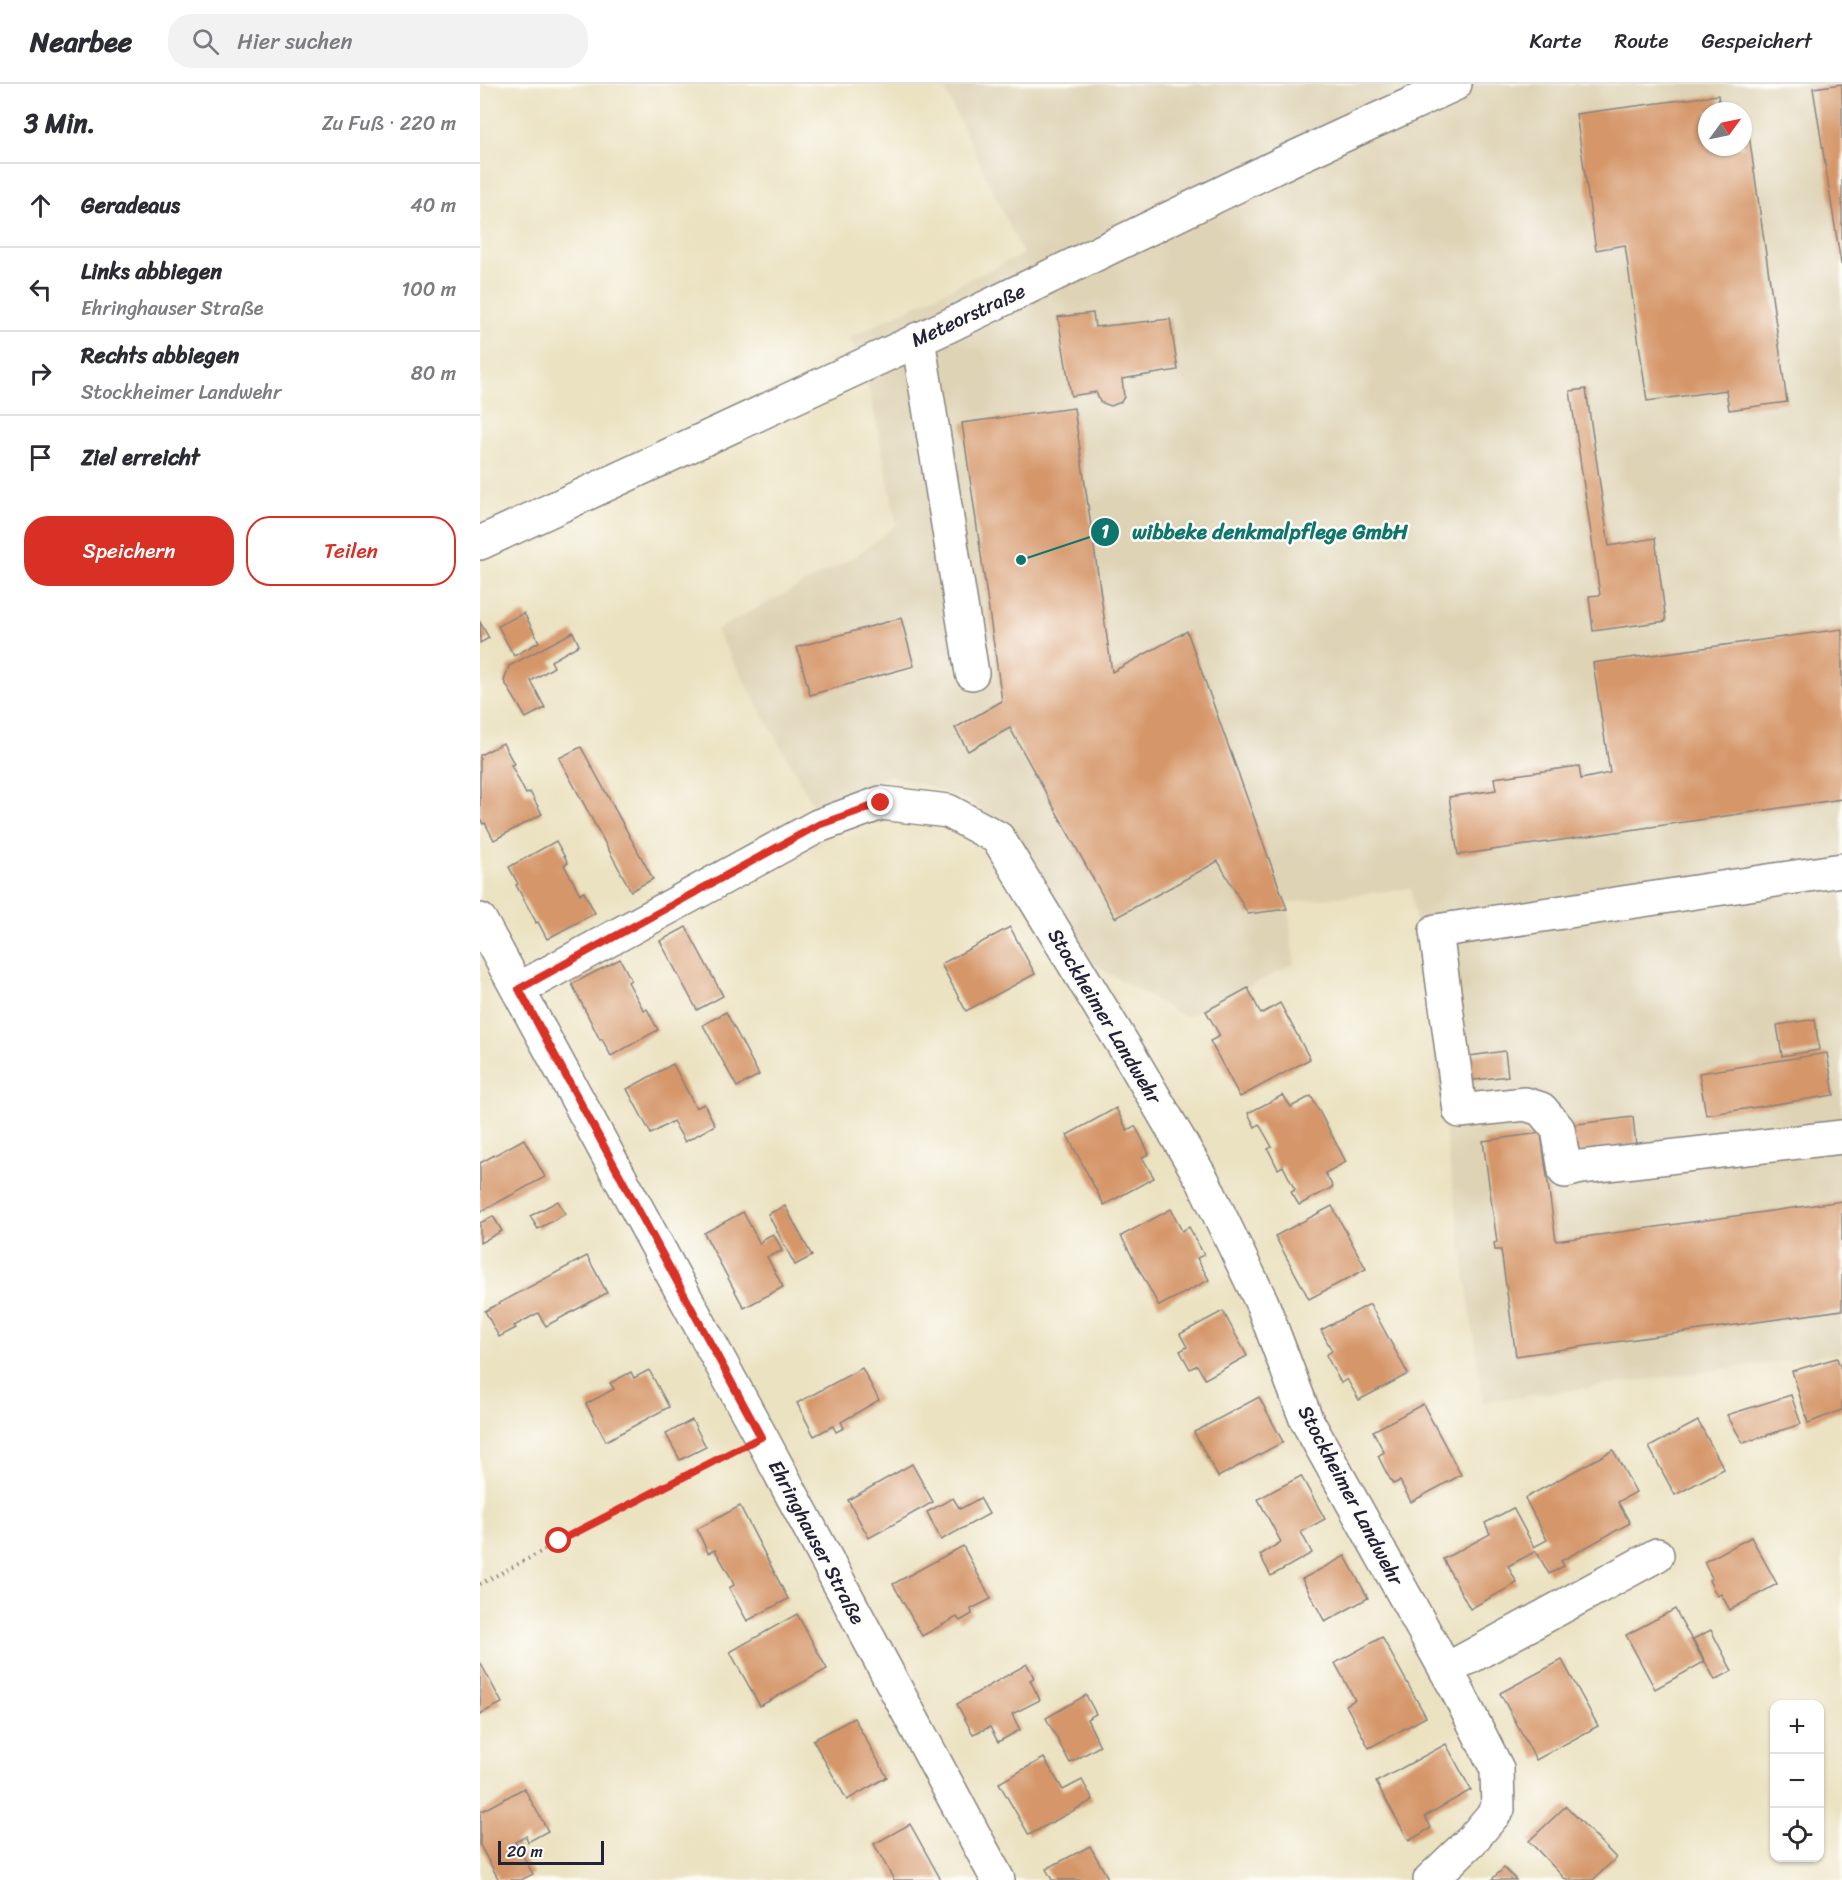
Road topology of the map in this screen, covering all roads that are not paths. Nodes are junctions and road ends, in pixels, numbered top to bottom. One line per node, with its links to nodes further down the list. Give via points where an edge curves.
1 (1455, 84): 2 (street, Meteorstraße)
2 (918, 339): 3 (street, Meteorstraße); 4 (street)
3 (480, 543)
4 (972, 673)
5 (1842, 870): 8 (street, via 1436,931 1460,1111 1525,1104 1540,1109 1558,1129 1565,1171)
6 (480, 920): 7 (street, Ehringhauser Straße)
7 (519, 989): 10 (street, Stockheimer Landwehr, via 818,825 881,803 948,812 998,838 1203,1181 1263,1303 1306,1419); 11 (street, Ehringhauser Straße)
8 (1842, 1137)
9 (1657, 1555): 10 (street)
10 (1446, 1670): 12 (street, Stockheimer Landwehr, via 1497,1769 1498,1809)
11 (998, 1880)
12 (1430, 1880)

